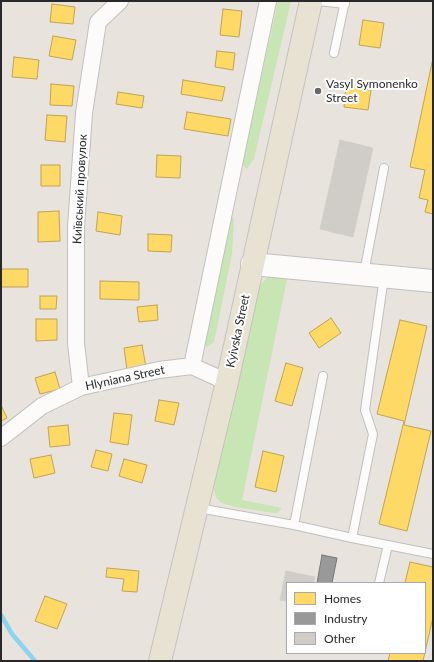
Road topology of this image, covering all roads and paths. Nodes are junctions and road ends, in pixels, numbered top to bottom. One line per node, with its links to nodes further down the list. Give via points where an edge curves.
1 (120, 1): 14 (street, Київський провулок, via 98,22 84,113 76,227 76,343)
2 (268, 1): 11 (street)
3 (311, 1): 8 (main road, Kyivska Street)
4 (319, 1): 5 (lane)
5 (345, 3): 6 (lane)
6 (334, 53)
7 (384, 168): 9 (lane)
8 (252, 264): 9 (street); 13 (main road, Kyivska Street)
9 (374, 275): 10 (street); 18 (lane, via 365,410 373,434)
10 (433, 281)
11 (192, 366): 13 (street); 14 (street, Hlyniana Street, via 160,370)
12 (323, 376): 17 (lane)
13 (227, 382): 16 (main road, Kyivska Street)
14 (81, 387): 15 (street, Hlyniana Street, via 42,406)
15 (1, 438)
16 (197, 508): 17 (lane); 22 (main road, Kyivska Street)
17 (294, 525): 18 (lane)
18 (352, 538): 19 (lane)
19 (388, 546): 20 (lane); 21 (lane)
20 (433, 554)
21 (379, 582)
22 (160, 661)

